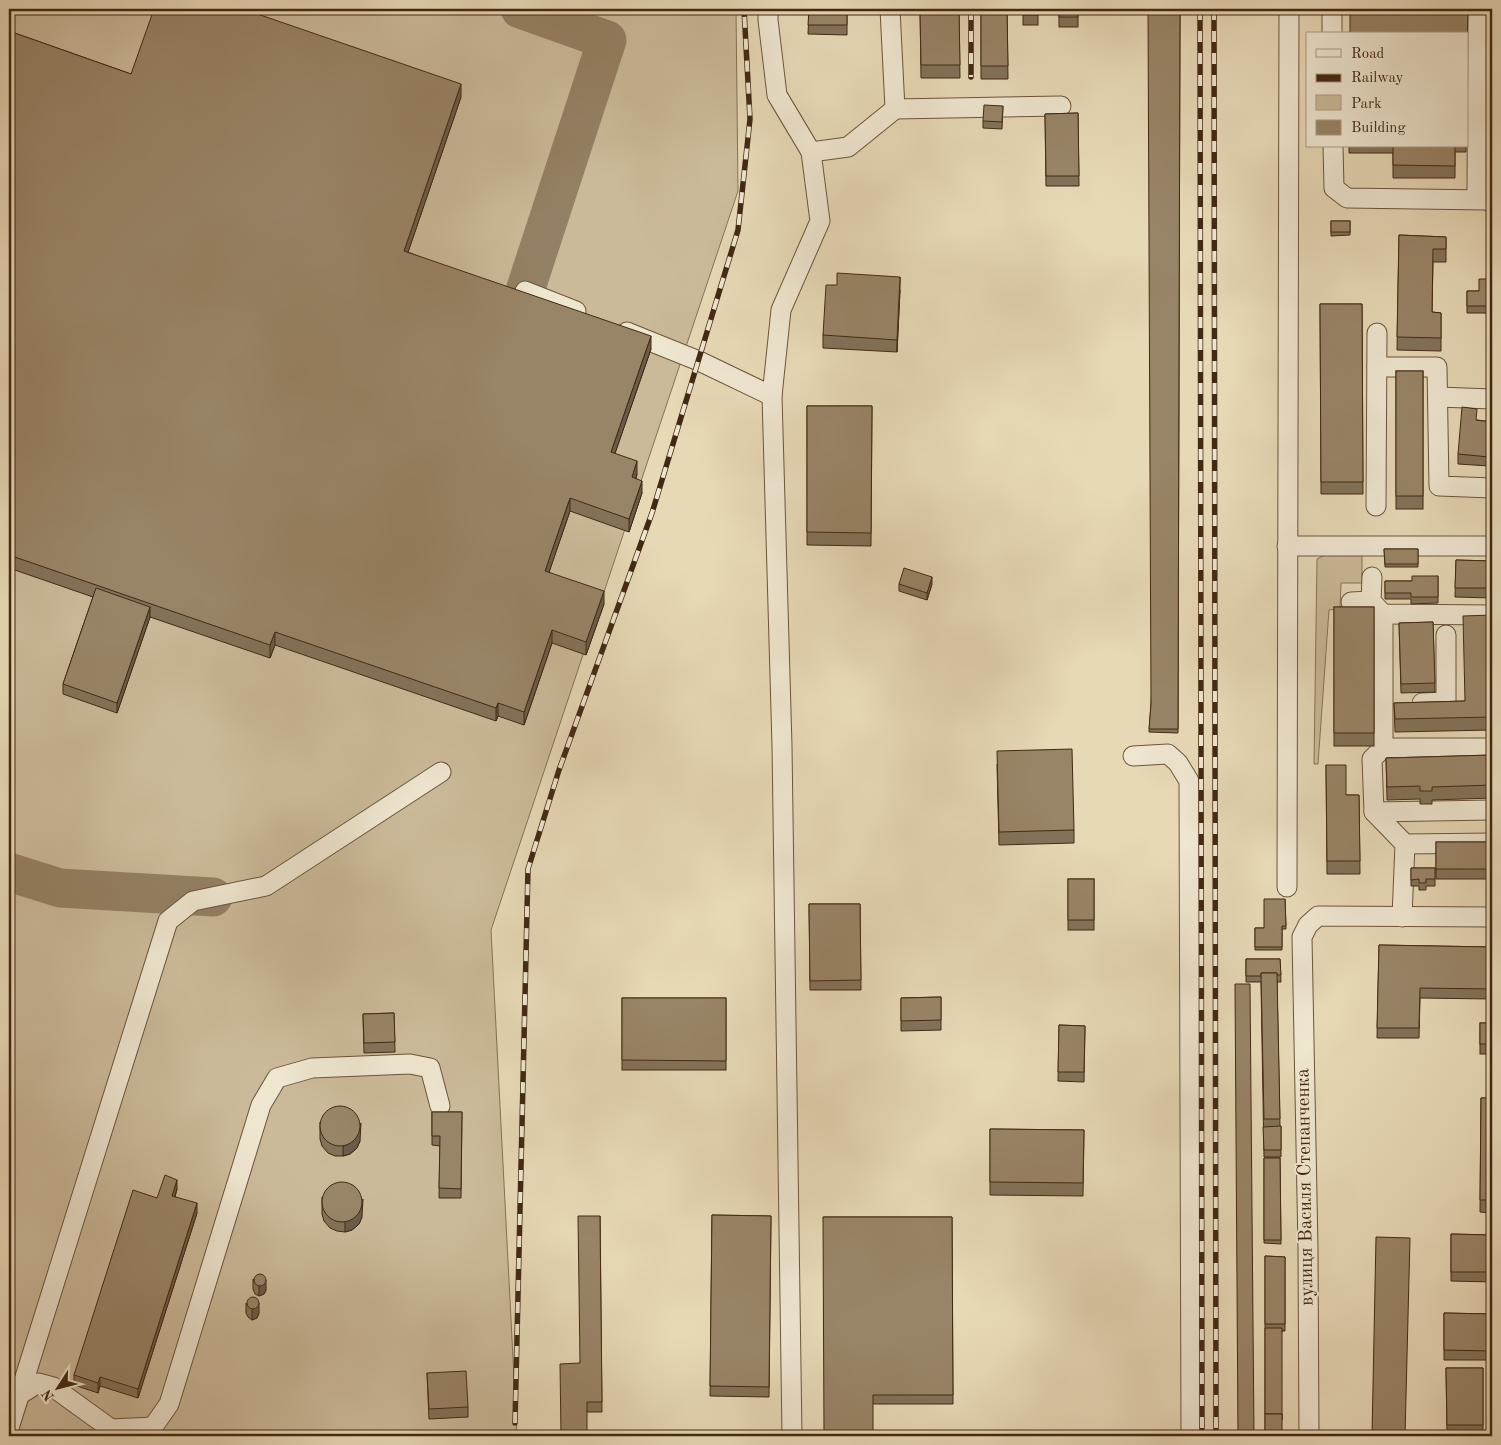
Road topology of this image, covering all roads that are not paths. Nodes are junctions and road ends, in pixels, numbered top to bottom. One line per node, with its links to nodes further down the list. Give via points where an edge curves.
1 (768, 9): 10 (street, via 777,96)
2 (890, 9): 8 (street)
3 (1289, 9): 22 (street)
4 (1332, 9): 6 (street)
5 (1478, 9): 11 (street, via 1477,190)
6 (1332, 32)
7 (1061, 106): 8 (street)
8 (895, 109): 10 (street, via 848,147)
9 (1333, 148): 11 (street, via 1334,188 1347,198)
10 (811, 152): 17 (street, via 820,220 781,310)
11 (1490, 201)
12 (525, 291): 13 (street)
13 (589, 317)
14 (607, 324): 17 (street, via 699,361)
15 (1377, 333): 16 (street)
16 (1377, 367): 18 (street, via 1437,367); 21 (street)
17 (772, 396): 44 (street, via 782,746)
18 (1438, 397): 19 (street); 20 (street, via 1439,486)
19 (1492, 399)
20 (1492, 488)
21 (1376, 506)
22 (1288, 546): 23 (street); 38 (street)
23 (1492, 546)
24 (1372, 577): 26 (street)
25 (1351, 602): 26 (street)
26 (1377, 608): 27 (street); 29 (street)
27 (1492, 615)
28 (1446, 635): 29 (street, via 1446,702)
29 (1383, 704): 30 (street)
30 (1383, 748): 31 (street); 35 (street, via 1372,759)
31 (1492, 748)
32 (1133, 756): 45 (street, via 1168,754 1178,763 1189,782)
33 (441, 772): 42 (street, via 266,886 193,901 168,921)
34 (1492, 810): 35 (street)
35 (1374, 812): 37 (street)
36 (1492, 842): 37 (street)
37 (1405, 844): 39 (street)
38 (1287, 888)
39 (1402, 917): 40 (street); 46 (street, вулиця Василя Степанченка, via 1318,916 1308,924 1302,937)
40 (1492, 918)
41 (440, 1106): 42 (street, via 430,1068 410,1064 312,1068 277,1078 261,1105 169,1404 153,1426 111,1429 53,1387 38,1383)
42 (19, 1395): 43 (street)
43 (9, 1428)
44 (792, 1436)
45 (1191, 1436)
46 (1309, 1436)

